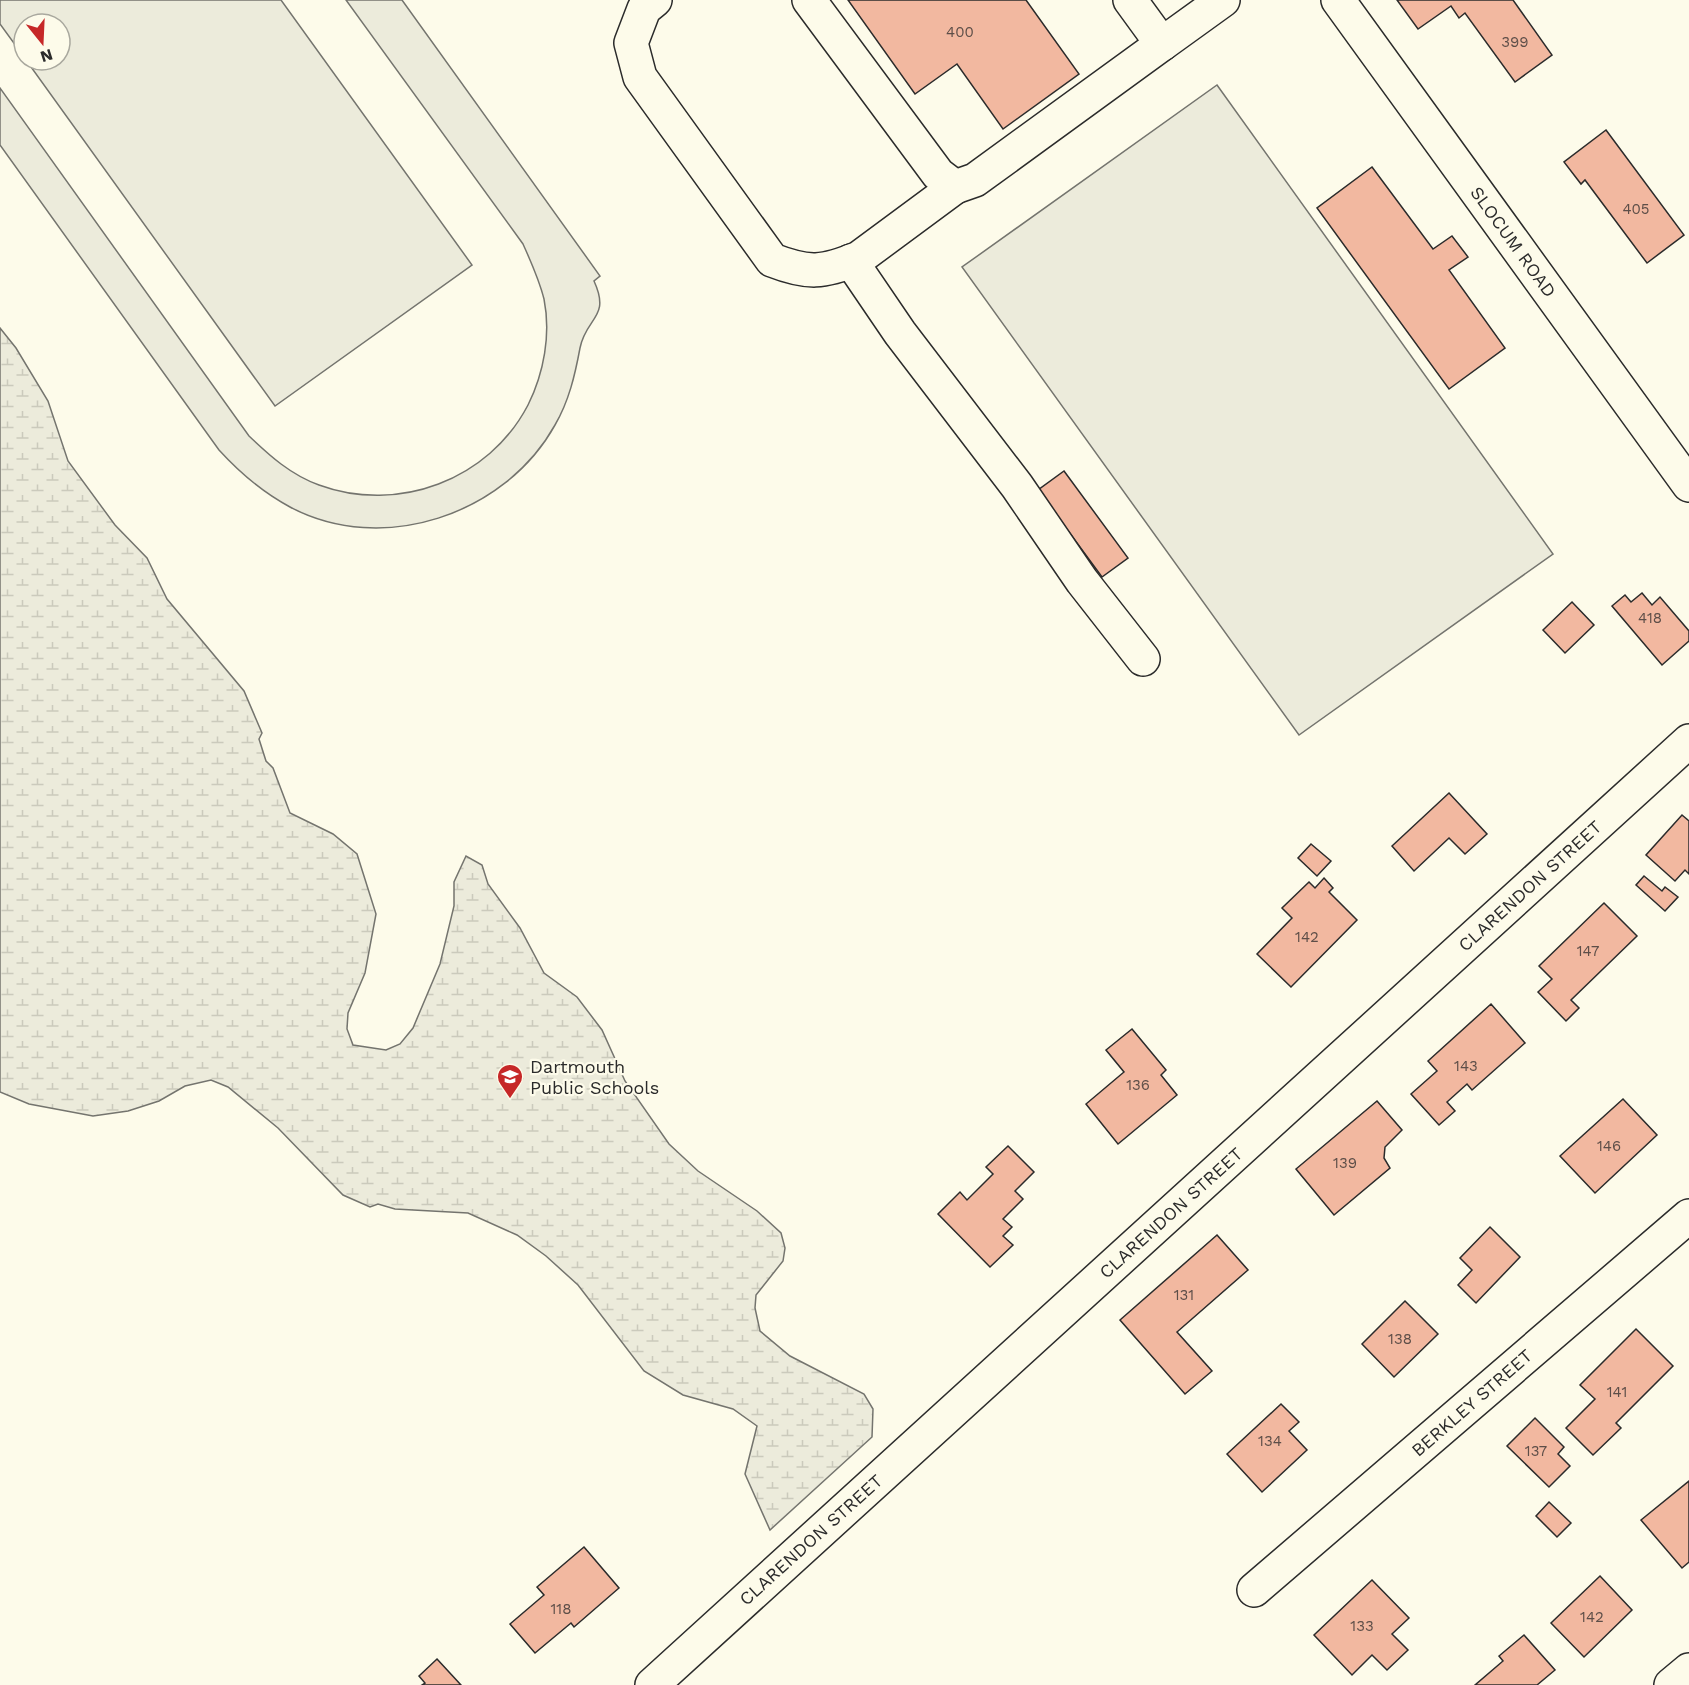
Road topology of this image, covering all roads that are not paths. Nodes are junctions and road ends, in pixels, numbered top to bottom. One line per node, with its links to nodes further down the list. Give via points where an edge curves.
1 (655, 0): 8 (street, via 644,9 631,43 640,76 772,260 795,269 828,270)
2 (809, 0): 7 (street, via 938,174)
3 (1130, 0): 6 (street)
4 (1222, 0): 6 (street)
5 (1338, 0): 9 (street, SLOCUM ROAD)
6 (1162, 44): 7 (street, via 975,180)
7 (955, 187): 8 (street)
8 (851, 261): 10 (street, via 900,333)
9 (1689, 485)
10 (1143, 659)
11 (1689, 741): 15 (street, CLARENDON STREET)
12 (1689, 1216): 13 (street, BERKLEY STREET)
13 (1254, 1590)
14 (1689, 1670): 16 (street)
15 (652, 1685)
16 (1671, 1685)

